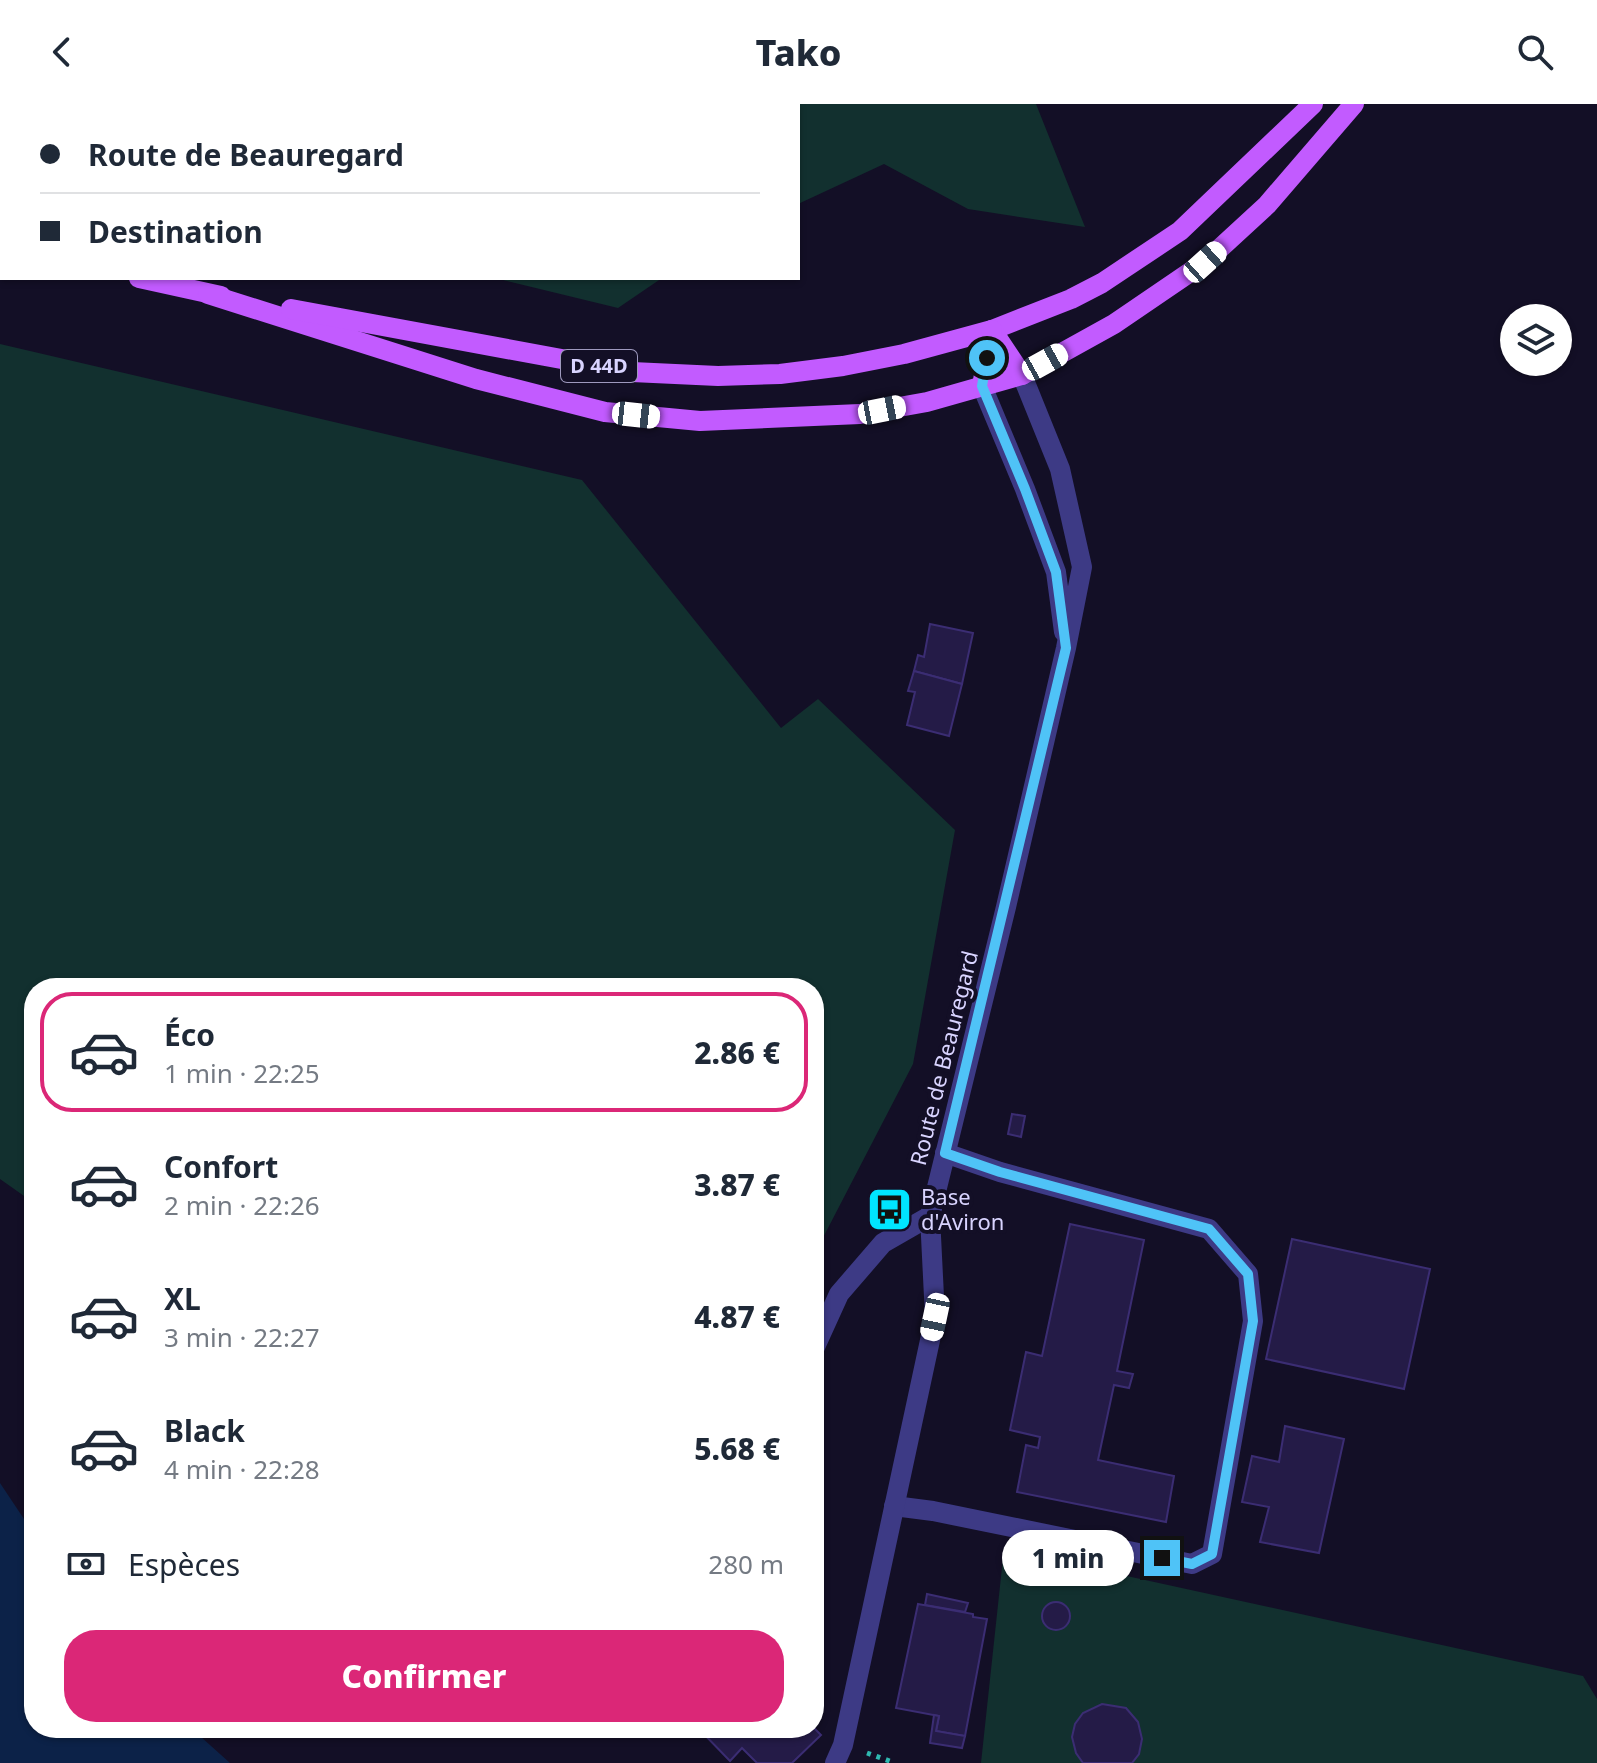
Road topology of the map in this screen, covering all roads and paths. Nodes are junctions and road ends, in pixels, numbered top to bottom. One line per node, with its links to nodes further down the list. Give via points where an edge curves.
1 (1313, 104): 5 (main road, via 1180,231 1102,283)
2 (1354, 104): 6 (main road, via 1267,205 1205,262 1114,324)
3 (148, 280): 4 (main road, D 44D)
4 (208, 294): 5 (main road, D 44D, via 670,375 780,374 843,366); 7 (main road, D 44D, via 476,379 605,412 700,421 860,414)
5 (992, 330): 6 (main road); 7 (main road)
6 (1022, 375): 7 (main road, D 44D); 8 (street, Route de Beauregard, via 1060,469 1082,567)
7 (982, 386): 8 (street, Route de Beauregard, via 1056,572)
8 (1066, 648): 9 (street, Route de Beauregard)
9 (945, 1153): 10 (street, Route de Beauregard); 12 (street, via 1209,1229 1248,1274 1253,1321 1212,1554 1192,1564)
10 (930, 1216): 11 (street, via 883,1243 839,1294); 12 (street, Route de Beauregard, via 935,1317)
11 (824, 1327)
12 (894, 1506): 13 (street, Route de Beauregard)
13 (835, 1763)

